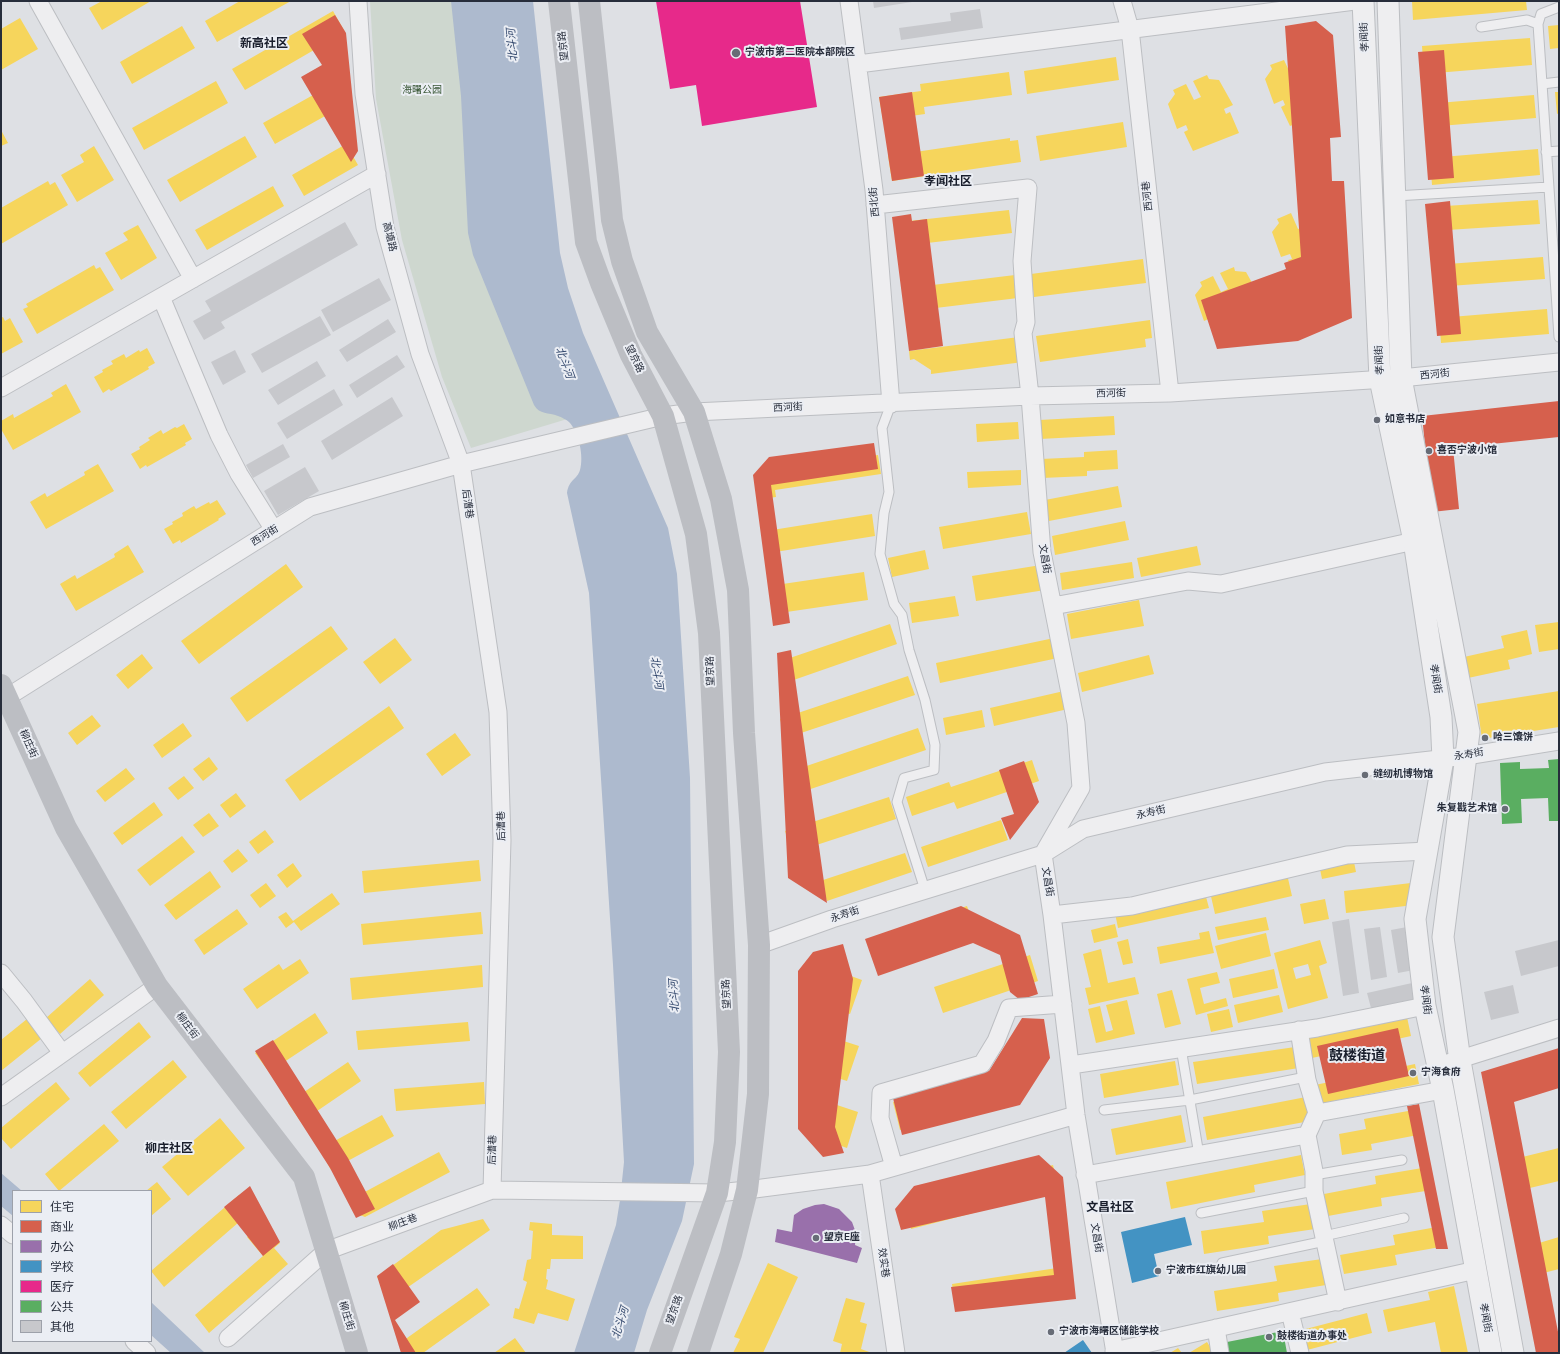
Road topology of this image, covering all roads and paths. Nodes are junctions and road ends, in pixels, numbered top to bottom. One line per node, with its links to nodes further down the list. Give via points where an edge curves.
1 (38, 1): 24 (street)
2 (358, 1): 19 (street, 高塘路, via 364,94)
3 (559, 1): 35 (main road, 望京路, via 586,242 631,355)
4 (589, 1): 34 (main road, via 613,227 648,332)
5 (849, 1): 14 (street, 西北街)
6 (1122, 1): 13 (street, 西河巷)
7 (1355, 1): 13 (street)
8 (1364, 1): 29 (street, 孝闻街)
9 (1388, 1): 21 (street, 孝闻街)
10 (1559, 7): 11 (lane, via 1541,14)
11 (1538, 24): 12 (lane, via 1527,20); 16 (lane)
12 (1481, 28)
13 (1130, 29): 14 (street); 31 (street, 西河巷)
14 (858, 64): 22 (street, 西北街)
15 (1559, 82): 16 (lane)
16 (1542, 84): 18 (lane)
17 (1559, 151): 18 (lane)
18 (1546, 152): 20 (lane)
19 (377, 174): 24 (street); 36 (street, 高塘路, via 385,227 420,354)
20 (1549, 187): 21 (lane); 23 (lane)
21 (1395, 196): 28 (street, 孝闻街)
22 (875, 205): 32 (street, 文昌街, via 1028,188 1022,261 1026,322 1023,333); 33 (street, 西北街)
23 (1555, 215): 26 (lane)
24 (193, 279): 25 (street)
25 (161, 297): 30 (street); 37 (street, via 218,436)
26 (1559, 337)
27 (1559, 362): 28 (street, 西河街)
28 (1402, 378): 29 (street, 西河街); 42 (street, 孝闻街, via 1469,732)
29 (1380, 380): 31 (street, 西河街); 38 (street, 孝闻街)
30 (1, 388)
31 (1170, 393): 32 (street, 西河街)
32 (1030, 396): 33 (street, 西河街); 39 (street, 文昌街, via 1042,552)
33 (891, 404): 34 (street, 西河街); 46 (lane, via 882,428 889,492 880,554 894,604 902,615 935,745 934,770 904,778 897,802)
34 (694, 412): 35 (street, 西河街); 48 (main road, via 721,500 738,590 744,733)
35 (663, 416): 36 (street, 西河街); 76 (main road, 望京路, via 696,534 709,632 729,1052 725,1142)
36 (461, 464): 37 (street, 西河街, via 310,507); 74 (street, 后漕巷, via 498,712 502,840)
37 (274, 530): 40 (street, 西河街)
38 (1414, 541): 39 (street, via 1221,584 1188,581); 43 (street, 孝闻街, via 1441,717)
39 (1053, 606): 45 (street, 文昌街, via 1076,723 1081,788)
40 (3, 695): 50 (main road, 柳庄街, via 66,828)
41 (1559, 741): 42 (street, 永寿街)
42 (1466, 756): 43 (street, 永寿街); 57 (street, 孝闻街, via 1443,937)
43 (1443, 759): 44 (street, 孝闻街); 45 (street, 永寿街, via 1325,772 1090,827)
44 (1427, 851): 47 (street, via 1347,855 1132,906); 52 (street, 孝闻街, via 1415,919)
45 (1043, 854): 46 (street, 永寿街); 47 (street, 文昌街)
46 (925, 890): 48 (street, 永寿街)
47 (1052, 915): 51 (street, 文昌街)
48 (758, 945): 75 (main road, via 758,1094)
49 (1, 973): 56 (street)
50 (157, 986): 56 (street); 82 (main road, 柳庄街, via 304,1177)
51 (1063, 1004): 58 (street, 文昌街); 70 (street, via 1009,1008 996,1041 982,1064 881,1093 880,1118)
52 (1425, 1006): 54 (street); 59 (street, 孝闻街)
53 (1559, 1028): 57 (street)
54 (1299, 1030): 55 (street); 60 (street)
55 (1181, 1048): 58 (street); 63 (lane)
56 (62, 1053): 62 (street)
57 (1460, 1061): 59 (street); 99 (street, 孝闻街)
58 (1070, 1065): 66 (street, 文昌街)
59 (1438, 1066): 61 (street, 孝闻街)
60 (1306, 1077): 63 (lane); 65 (street)
61 (1443, 1090): 65 (street); 84 (street, 孝闻街)
62 (1, 1097)
63 (1190, 1100): 64 (lane); 68 (lane)
64 (1104, 1110)
65 (1316, 1114): 67 (street)
66 (1076, 1115): 70 (street, 柳庄巷); 72 (street, 文昌街)
67 (1307, 1135): 68 (street); 73 (street)
68 (1199, 1155): 72 (street)
69 (1402, 1160): 73 (lane)
70 (894, 1167): 71 (street, 柳庄巷)
71 (870, 1174): 75 (street, 柳庄巷); 95 (street, 效实巷)
72 (1085, 1175): 90 (street, 文昌街)
73 (1314, 1183): 77 (lane); 81 (street)
74 (492, 1190): 76 (street, 柳庄巷); 82 (street, 柳庄巷)
75 (747, 1190): 76 (street, 柳庄巷); 94 (main road, via 731,1254)
76 (717, 1193): 93 (main road, 望京路)
77 (1201, 1214)
78 (1404, 1218): 81 (lane)
79 (1, 1225): 80 (street)
80 (12, 1234)
81 (1324, 1238): 83 (lane); 85 (street)
82 (326, 1251): 88 (street, 柳庄巷); 92 (main road, 柳庄街)
83 (1222, 1262)
84 (1476, 1270): 85 (street); 98 (street, 孝闻街)
85 (1338, 1302): 86 (street)
86 (1290, 1312): 87 (street); 97 (street)
87 (1216, 1328): 90 (street); 96 (street)
88 (228, 1338)
89 (135, 1342): 91 (street)
90 (1115, 1352)
91 (147, 1353)
92 (357, 1353)
93 (660, 1353)
94 (698, 1353)
95 (896, 1353)
96 (1220, 1353)
97 (1300, 1353)
98 (1491, 1353)
99 (1513, 1353)

